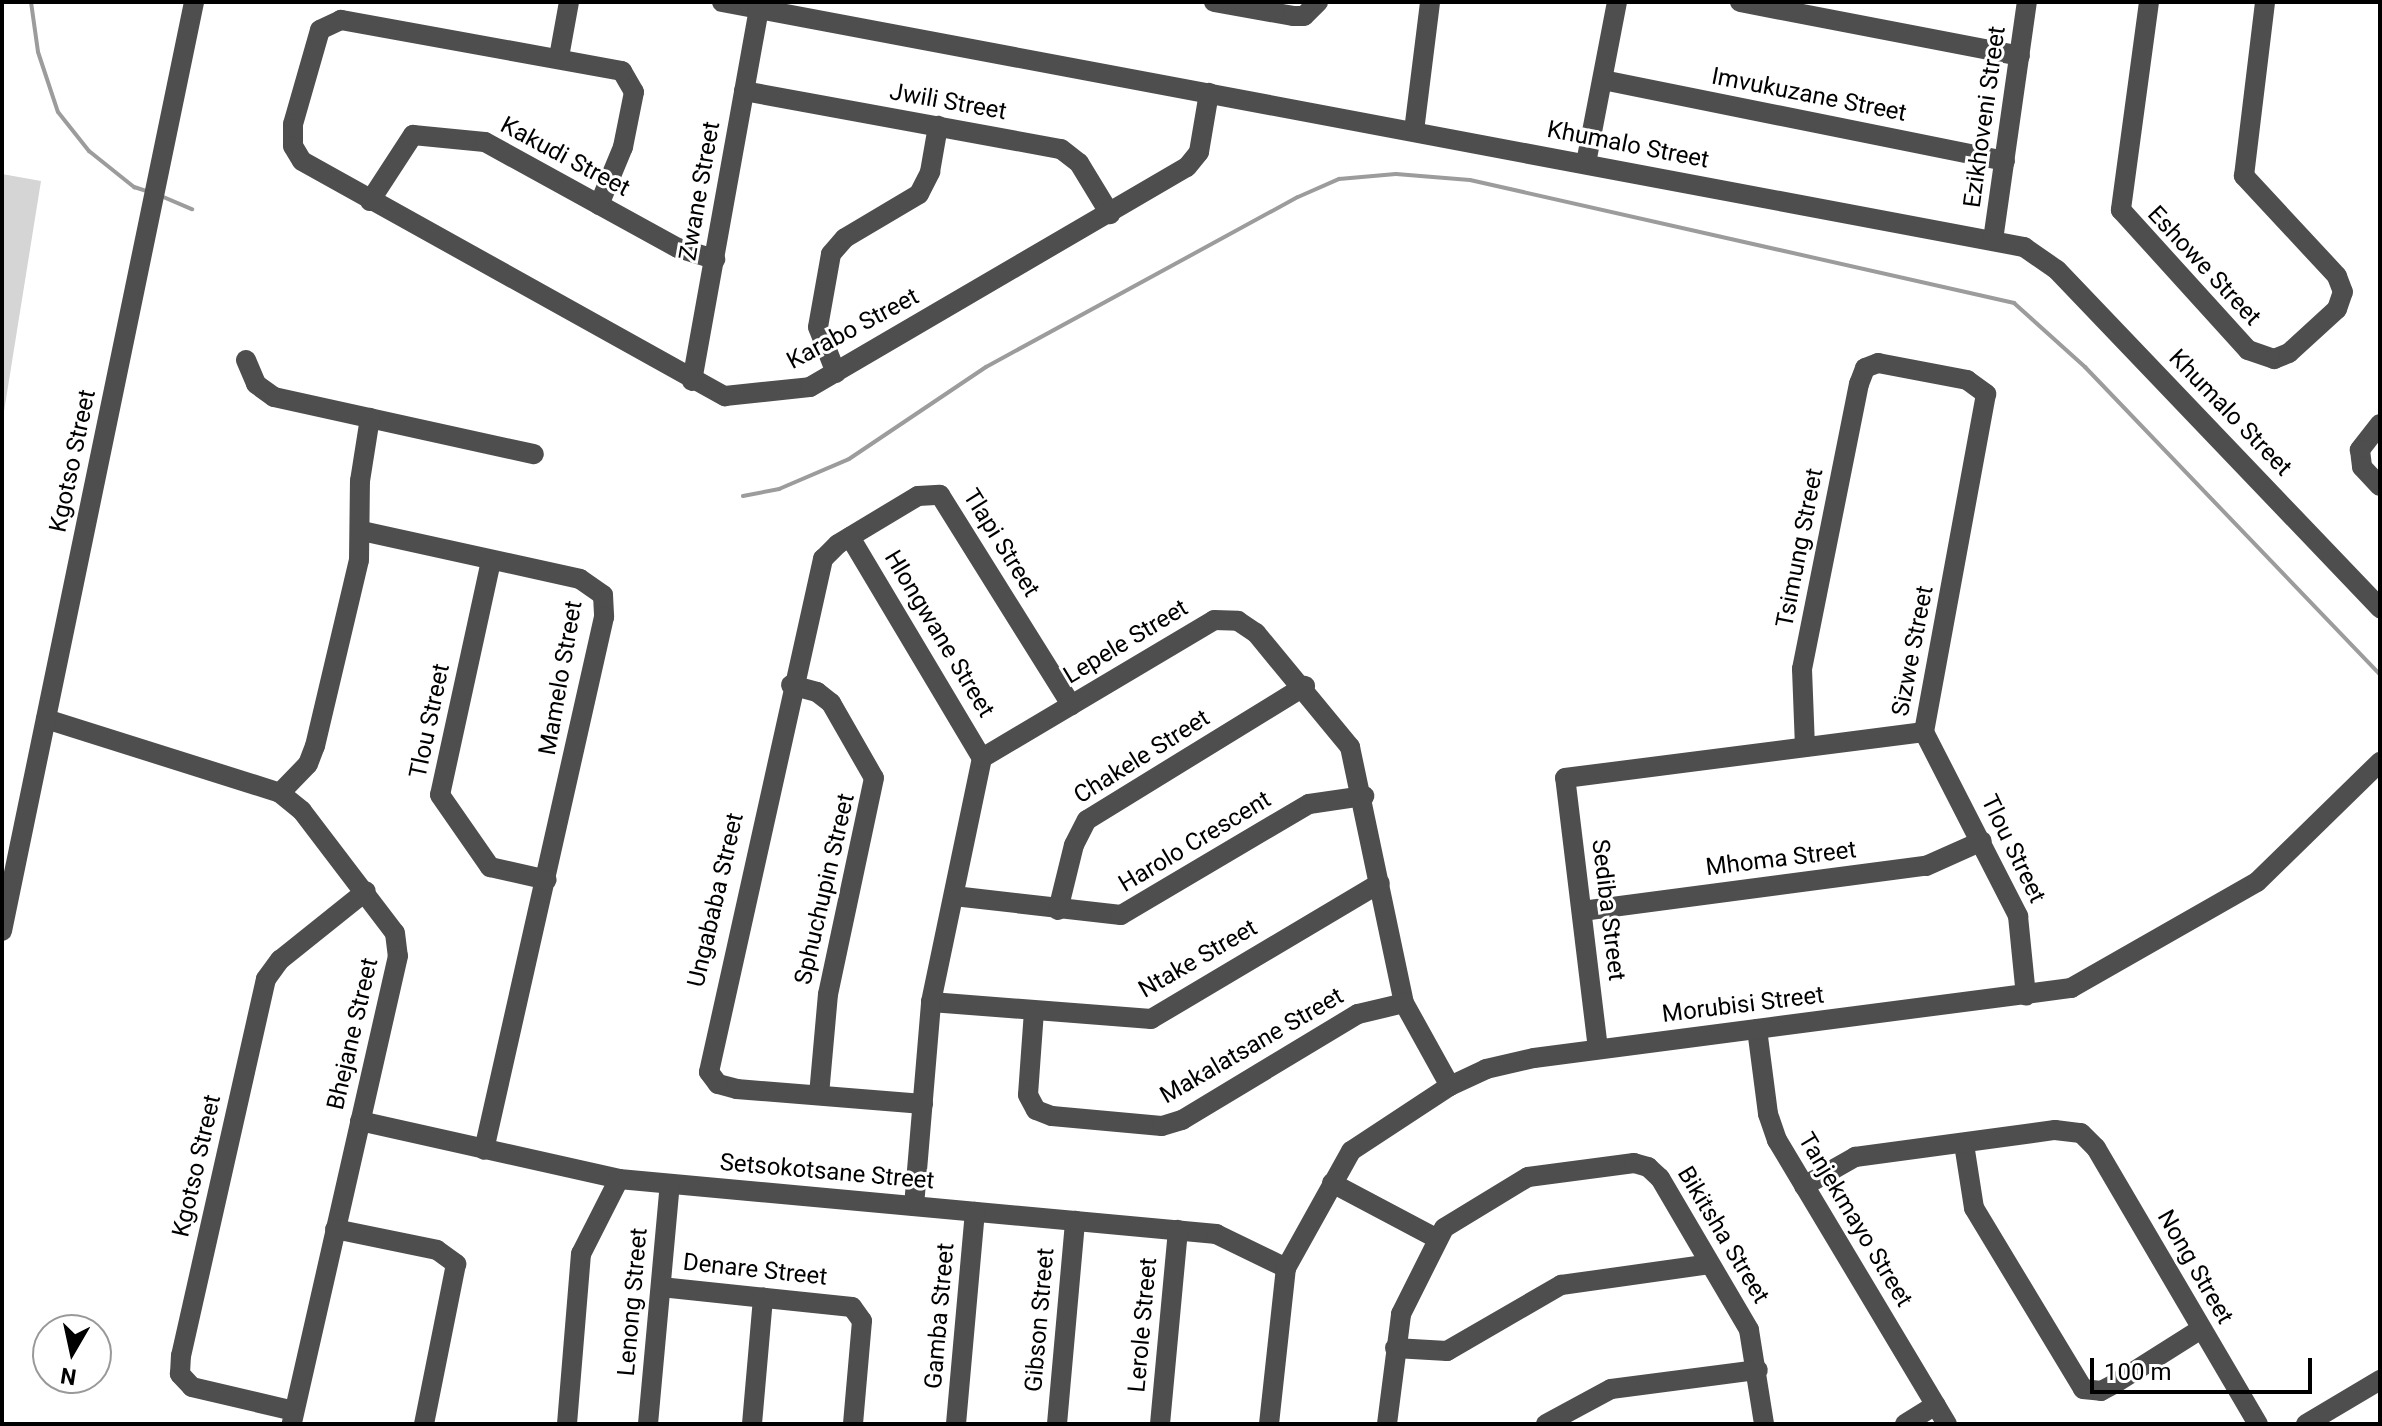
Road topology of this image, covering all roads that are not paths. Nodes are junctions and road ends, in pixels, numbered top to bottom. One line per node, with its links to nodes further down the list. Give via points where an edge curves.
1 (194, 2): 42 (street, Kgotso Street)
2 (569, 2): 14 (street)
3 (722, 2): 12 (street, Khumalo Street)
4 (1214, 2): 5 (street, via 1293,16 1310,12)
5 (1318, 2)
6 (1430, 2): 19 (street)
7 (1617, 2): 15 (street)
8 (1740, 2): 13 (street)
9 (2027, 2): 13 (street, Ezikhoveni Street)
10 (2149, 2): 11 (street, Eshowe Street, via 2120,201 2123,216 2248,350 2274,359 2289,353 2337,309 2343,292 2337,276 2244,176)
11 (2265, 2)
12 (759, 9): 16 (street, Zwane Street); 17 (street, Khumalo Street)
13 (2020, 56): 20 (street, Ezikhoveni Street)
14 (559, 57): 22 (street, Karabo Street, via 334,20 320,30 293,124 297,155); 23 (street, via 622,71 633,85 623,147)
15 (1603, 80): 20 (street, Imvukuzane Street); 21 (street)
16 (744, 91): 18 (street, Jwili Street); 26 (street, Zwane Street)
17 (1209, 93): 19 (street, Khumalo Street); 24 (street, Karabo Street, via 1206,130 1194,161)
18 (938, 126): 24 (street, Jwili Street, via 1072,154); 29 (street, via 930,172 919,194 845,238 831,254 818,327)
19 (1414, 131): 21 (street, Khumalo Street)
20 (2005, 161): 25 (street, Ezikhoveni Street)
21 (1586, 163): 25 (street, Khumalo Street)
22 (370, 201): 23 (street, Kakudi Street, via 407,139 430,133 500,148); 30 (street, Karabo Street)
23 (599, 205): 26 (street, Kakudi Street, via 678,248)
24 (1110, 214): 29 (street, Karabo Street)
25 (1993, 240): 38 (street, Khumalo Street, via 2043,257)
26 (715, 259): 30 (street, Zwane Street)
27 (246, 360): 31 (street, via 256,384 274,397)
28 (1870, 364): 43 (street, Sizwe Street, via 1967,380 1986,394); 44 (street, Tsimung Street, via 1859,384 1802,669)
29 (836, 373): 30 (street, Karabo Street, via 798,391 734,396)
30 (692, 381)
31 (370, 418): 33 (street); 35 (street, via 359,492)
32 (2380, 424): 34 (street, via 2360,450 2362,467)
33 (534, 454)
34 (2380, 486)
35 (362, 531): 37 (street, Mamelo Street); 48 (street, via 315,746 308,764)
36 (850, 537): 39 (street, Ungababa Street, via 819,567); 41 (street, Tlapi Street, via 918,496 940,495 953,508); 45 (street, Hlongwane Street)
37 (491, 561): 51 (street, Tlou Street, via 440,795 490,867); 51 (street, Mamelo Street, via 580,579 598,588 605,605)
38 (2380, 608)
39 (791, 685): 65 (street, Sphuchupin Street, via 817,692 831,703 874,778 828,994); 65 (street, Ungababa Street, via 707,1065 712,1079 725,1087)
40 (1305, 686): 41 (street, Lepele Street, via 1256,633 1223,618); 49 (street, Lepele Street, via 1346,738); 55 (street, Chakele Street, via 1087,820 1074,845)
41 (1071, 705): 45 (street, Lepele Street)
42 (46, 719): 48 (street, Bhejane Street); 57 (street, Kgotso Street)
43 (1924, 732): 44 (street, Sizwe Street); 50 (street, Tlou Street)
44 (1805, 747): 47 (street, Sizwe Street)
45 (982, 758): 54 (street)
46 (2380, 762): 58 (street, Morubisi Street, via 2243,892 2081,983)
47 (1565, 778): 56 (street, Sediba Street)
48 (280, 793): 53 (street, Bhejane Street, via 302,811)
49 (1364, 796): 52 (street, Lepele Street); 55 (street, Harolo Crescent, via 1309,804 1127,913)
50 (1982, 841): 56 (street, Mhoma Street, via 1926,866); 58 (street, Tlou Street, via 2020,925)
51 (547, 880): 69 (street, Mamelo Street)
52 (1380, 883): 60 (street, Lepele Street); 61 (street, Ntake Street, via 1151,1019)
53 (366, 891): 67 (street, Bhejane Street, via 395,933 398,956); 89 (street, Kgotso Street, via 280,960 266,979 181,1356 180,1374 192,1387)
54 (954, 896): 55 (street, Harolo Crescent); 59 (street)
55 (1058, 910)
56 (1582, 911): 63 (street, Sediba Street)
57 (2, 931)
58 (2026, 996): 62 (street, Morubisi Street)
59 (931, 1002): 61 (street, Ntake Street); 66 (street)
60 (1404, 1003): 61 (street, Makalatsane Street, via 1358,1014 1182,1120 1162,1126 1036,1110 1028,1095); 64 (street, Lepele Street)
61 (1034, 1011)
62 (1757, 1029): 63 (street, Morubisi Street); 73 (street, Tanjekmayo Street, via 1772,1129)
63 (1598, 1049): 64 (street, Morubisi Street, via 1504,1063)
64 (1450, 1086): 71 (street, Morubisi Street, via 1362,1141)
65 (819, 1094): 66 (street, Ungababa Street)
66 (923, 1104): 74 (street)
67 (360, 1121): 69 (street, Setsokotsane Street); 77 (street, Bhejane Street)
68 (1964, 1144): 73 (street, via 1855,1157); 84 (street, Nong Street, via 2055,1130 2086,1136); 84 (street, via 1974,1208 2083,1389 2101,1391)
69 (484, 1150): 70 (street, Setsokotsane Street)
70 (619, 1179): 72 (street, Setsokotsane Street); 91 (street, via 581,1254)
71 (1332, 1183): 79 (street); 81 (street, Morubisi Street)
72 (670, 1184): 74 (street, Setsokotsane Street); 82 (street, Lenong Street)
73 (1804, 1186): 88 (street, Tanjekmayo Street)
74 (914, 1206): 75 (street, Setsokotsane Street)
75 (975, 1212): 76 (street, Setsokotsane Street); 95 (street, Gamba Street)
76 (1075, 1221): 78 (street, Setsokotsane Street); 96 (street, Gibson Street)
77 (335, 1229): 89 (street, Bhejane Street); 90 (street, via 437,1250 456,1264)
78 (1178, 1230): 81 (street, Setsokotsane Street, via 1236,1241); 97 (street, Lerole Street)
79 (1436, 1238): 80 (street, Bikitsha Street, via 1452,1222 1518,1181 1634,1163 1660,1178); 85 (street, Bikitsha Street, via 1405,1300)
80 (1710, 1264): 85 (street, via 1561,1285 1447,1351); 86 (street, Bikitsha Street, via 1749,1330)
81 (1286, 1268): 98 (street, Morubisi Street)
82 (661, 1287): 83 (street, Denare Street); 92 (street, Lenong Street)
83 (763, 1297): 93 (street); 94 (street, Denare Street, via 845,1305 857,1311 862,1321)
84 (2201, 1329): 104 (street, Nong Street)
85 (1395, 1348): 99 (street, Bikitsha Street)
86 (1758, 1370): 100 (street, via 1611,1389); 101 (street, Bikitsha Street)
87 (2380, 1380): 105 (street)
88 (1936, 1405): 102 (street); 103 (street, Tanjekmayo Street)
89 (293, 1418)
90 (424, 1424)
91 (567, 1424)
92 (648, 1424)
93 (752, 1424)
94 (853, 1424)
95 (956, 1424)
96 (1057, 1424)
97 (1160, 1424)
98 (1269, 1424)
99 (1387, 1424)
100 (1546, 1424)
101 (1764, 1424)
102 (1905, 1424)
103 (1947, 1424)
104 (2258, 1424)
105 (2306, 1424)

